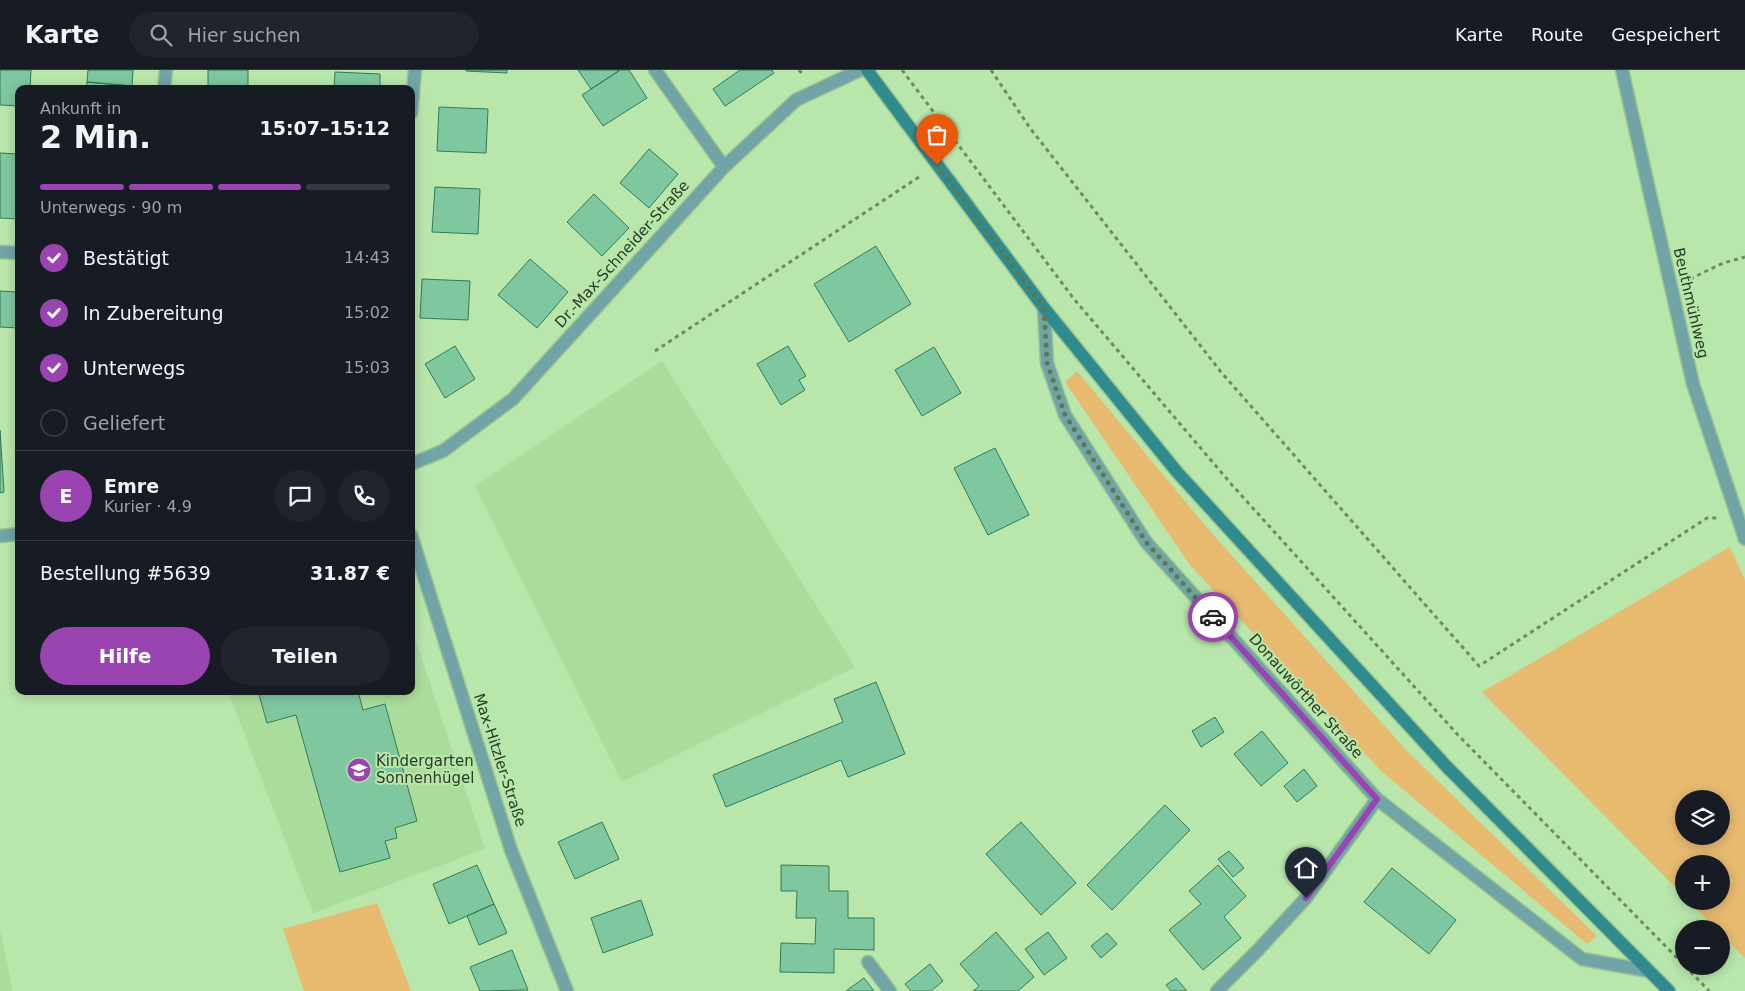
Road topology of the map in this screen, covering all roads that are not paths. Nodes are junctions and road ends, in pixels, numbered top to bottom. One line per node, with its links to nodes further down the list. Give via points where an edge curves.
1 (166, 70): 7 (street)
2 (415, 70): 8 (street)
3 (655, 70): 9 (street)
4 (860, 70): 9 (street, Dr.-Max-Schneider-Straße, via 796,100)
5 (867, 70): 12 (main road)
6 (1622, 70): 16 (street, Beuthmühlweg, via 1693,384)
7 (164, 85)
8 (414, 85)
9 (724, 167): 13 (street, Dr.-Max-Schneider-Straße, via 513,398 443,451)
10 (0, 252): 11 (street)
11 (15, 253)
12 (1044, 308): 18 (street, Donauwörther Straße, via 1047,363 1065,415 1146,542); 20 (main road, via 1177,472 1447,767)
13 (415, 462)
14 (15, 534): 15 (street)
15 (0, 536)
16 (1745, 539)
17 (415, 548): 21 (street, Max-Hitzler-Straße, via 511,850)
18 (1377, 799): 20 (street, Donauwörther Straße, via 1582,959); 23 (street, via 1306,898)
19 (868, 962): 22 (street)
20 (1649, 971): 24 (main road)
21 (567, 991)
22 (890, 991)
23 (1217, 991)
24 (1669, 991)

